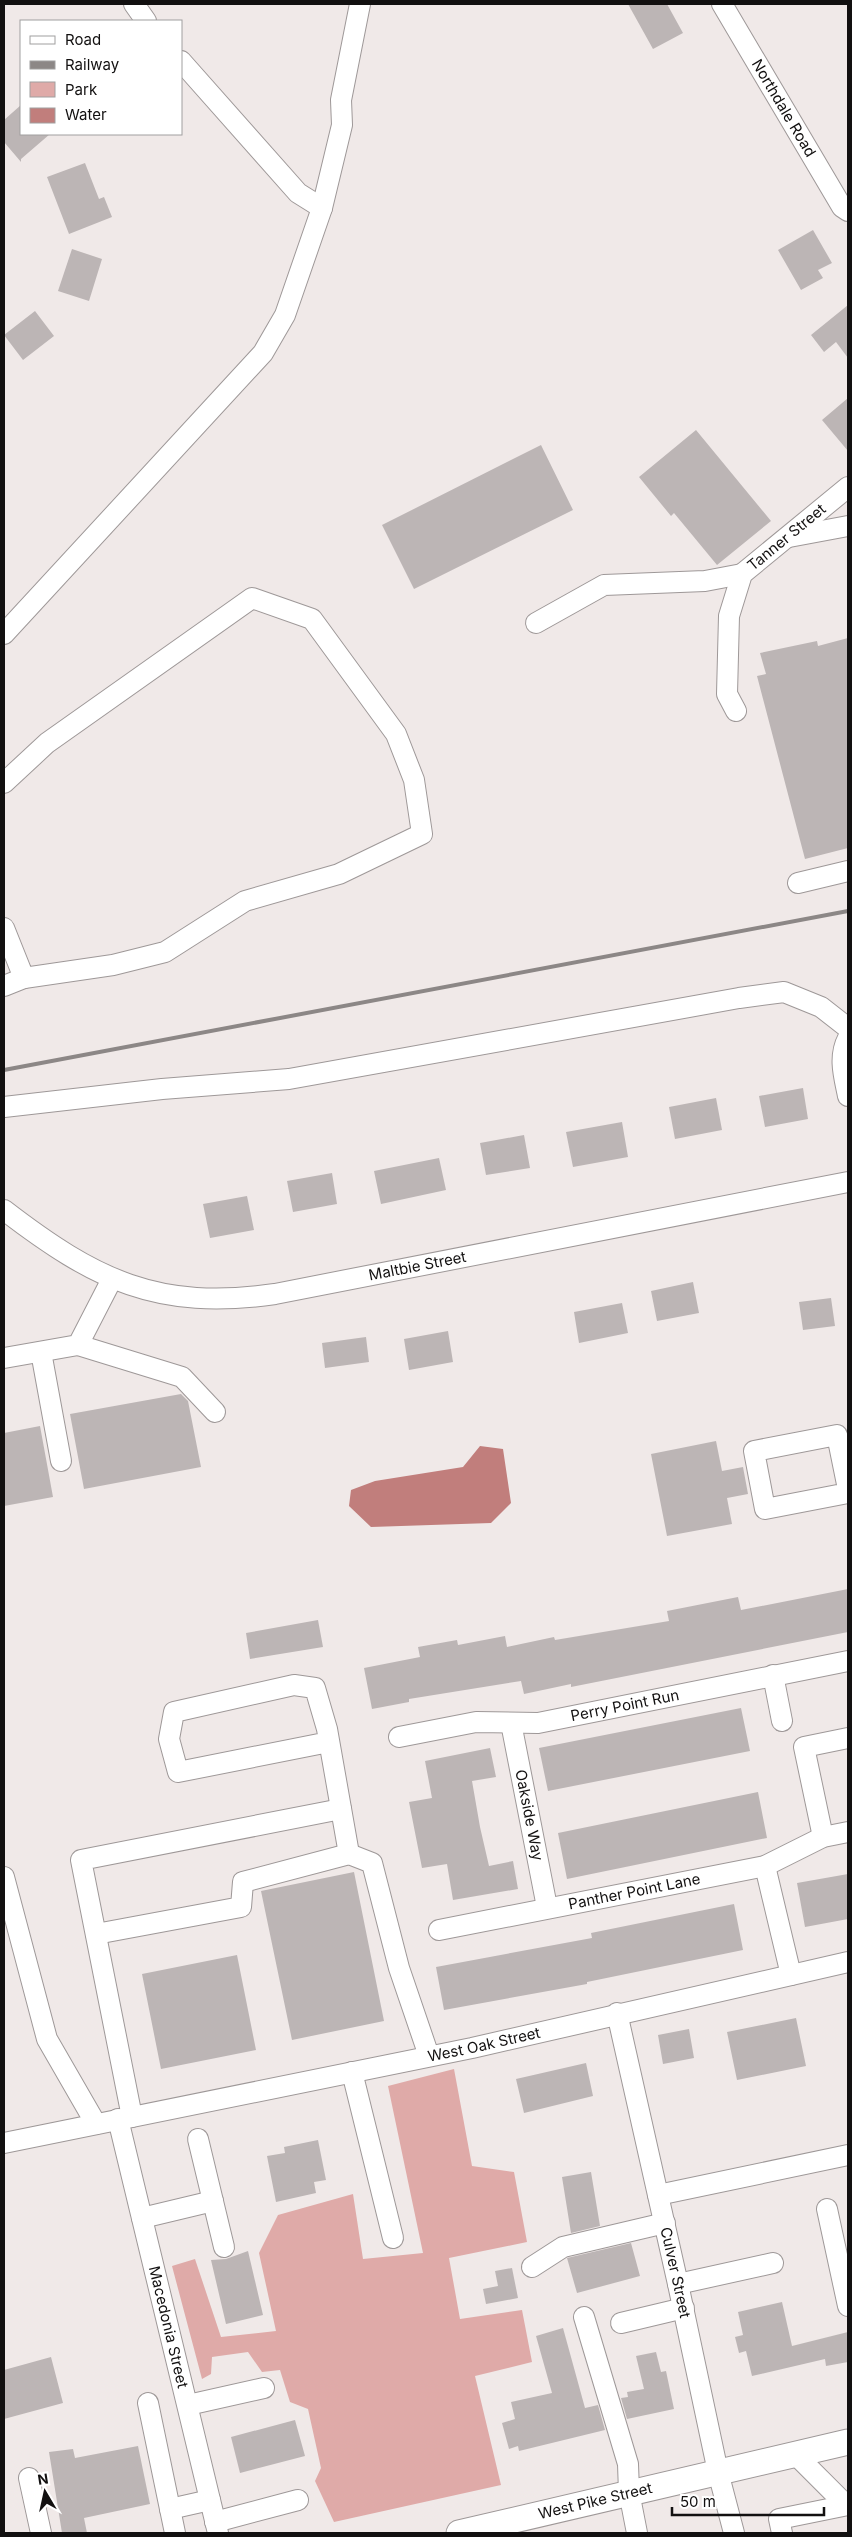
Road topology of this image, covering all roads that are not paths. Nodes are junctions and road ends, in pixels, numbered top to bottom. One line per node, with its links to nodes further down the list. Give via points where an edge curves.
1 (134, 4): 4 (street)
2 (360, 4): 6 (street, via 341,100 342,125)
3 (722, 4): 7 (street, Northdale Road, via 842,206)
4 (145, 20)
5 (182, 62): 6 (street, via 298,193)
6 (322, 208): 13 (street, via 285,315 264,353)
7 (848, 211)
8 (848, 487): 10 (street, Tanner Street)
9 (848, 526): 10 (street)
10 (787, 537): 11 (street, Tanner Street)
11 (742, 574): 12 (street, via 705,581 604,585); 14 (street, Tanner Street, via 729,616 727,694)
12 (536, 624)
13 (4, 634)
14 (736, 711)
15 (4, 783): 19 (street, via 47,743 252,598 312,619 396,734 414,780 422,834 339,874 245,901 165,952)
16 (848, 871): 17 (street)
17 (798, 882)
18 (4, 928): 19 (street)
19 (24, 978): 20 (street)
20 (4, 986)
21 (848, 1028): 24 (street, via 821,1008 784,992 289,1079)
22 (848, 1038): 23 (street, via 842,1064)
23 (848, 1096)
24 (4, 1107)
25 (848, 1182): 27 (street, Maltbie Street, via 241,1299 188,1298 136,1288)
26 (4, 1211): 27 (street, Maltbie Street, via 78,1262)
27 (112, 1279): 28 (street)
28 (78, 1345): 29 (street); 31 (street, via 182,1377)
29 (41, 1352): 30 (street); 32 (street)
30 (4, 1358)
31 (215, 1412)
32 (61, 1461)
33 (848, 1489): 34 (street, via 837,1435 754,1451 765,1509)
34 (848, 1493)
35 (848, 1661): 36 (street, Perry Point Run)
36 (773, 1676): 37 (street); 38 (street, Perry Point Run, via 538,1724)
37 (782, 1721)
38 (511, 1723): 39 (street, Perry Point Run, via 476,1722); 48 (street, Oakside Way)
39 (399, 1737)
40 (848, 1738): 44 (street, via 804,1747)
41 (329, 1742): 41 (street, via 315,1688 294,1685 174,1712 170,1739 178,1772); 42 (street)
42 (341, 1809): 45 (street); 50 (street, Macedonia Street, via 81,1860)
43 (848, 1832): 44 (street, Panther Point Lane)
44 (823, 1837): 46 (street, Panther Point Lane)
45 (349, 1854): 50 (street, via 243,1882 241,1907); 54 (street, via 372,1862 399,1968)
46 (764, 1866): 48 (street, Panther Point Lane); 52 (street)
47 (4, 1877): 57 (street, via 50,2048)
48 (547, 1907): 49 (street, Panther Point Lane)
49 (439, 1930)
50 (96, 1934): 56 (street, Macedonia Street)
51 (848, 1962): 52 (street, West Oak Street)
52 (790, 1975): 53 (street, West Oak Street)
53 (617, 2013): 54 (street, West Oak Street); 61 (street, Culver Street)
54 (429, 2056): 55 (street, West Oak Street)
55 (352, 2072): 56 (street, West Oak Street); 66 (street)
56 (125, 2118): 57 (street, West Oak Street); 64 (street, Macedonia Street)
57 (96, 2124): 59 (street, West Oak Street)
58 (198, 2139): 62 (street)
59 (4, 2143)
60 (848, 2155): 61 (street)
61 (658, 2195): 65 (street, Culver Street)
62 (213, 2201): 64 (street); 67 (street)
63 (827, 2209): 71 (street)
64 (142, 2218): 77 (street, Macedonia Street)
65 (665, 2222): 69 (street, via 563,2247); 70 (street, Culver Street)
66 (393, 2238)
67 (224, 2247)
68 (773, 2263): 70 (street)
69 (532, 2267)
70 (678, 2284): 72 (street, Culver Street)
71 (848, 2306)
72 (684, 2308): 74 (street); 80 (street, Culver Street)
73 (584, 2317): 82 (street, via 628,2464)
74 (621, 2323)
75 (264, 2388): 77 (street)
76 (148, 2403): 86 (street)
77 (188, 2405): 83 (street, Macedonia Street)
78 (848, 2442): 79 (main road, West Pike Street)
79 (795, 2454): 80 (main road, West Pike Street); 85 (street)
80 (718, 2472): 82 (main road, West Pike Street); 93 (street, Culver Street)
81 (29, 2478): 89 (street)
82 (629, 2492): 88 (main road, West Pike Street); 92 (street)
83 (210, 2500): 86 (street); 87 (street, Macedonia Street)
84 (298, 2500): 87 (street)
85 (847, 2505): 94 (street, via 779,2519)
86 (170, 2509): 90 (street)
87 (216, 2528)
88 (505, 2528): 91 (main road, West Pike Street)
89 (40, 2533)
90 (175, 2533)
91 (459, 2533)
92 (637, 2533)
93 (734, 2533)
94 (782, 2533)

